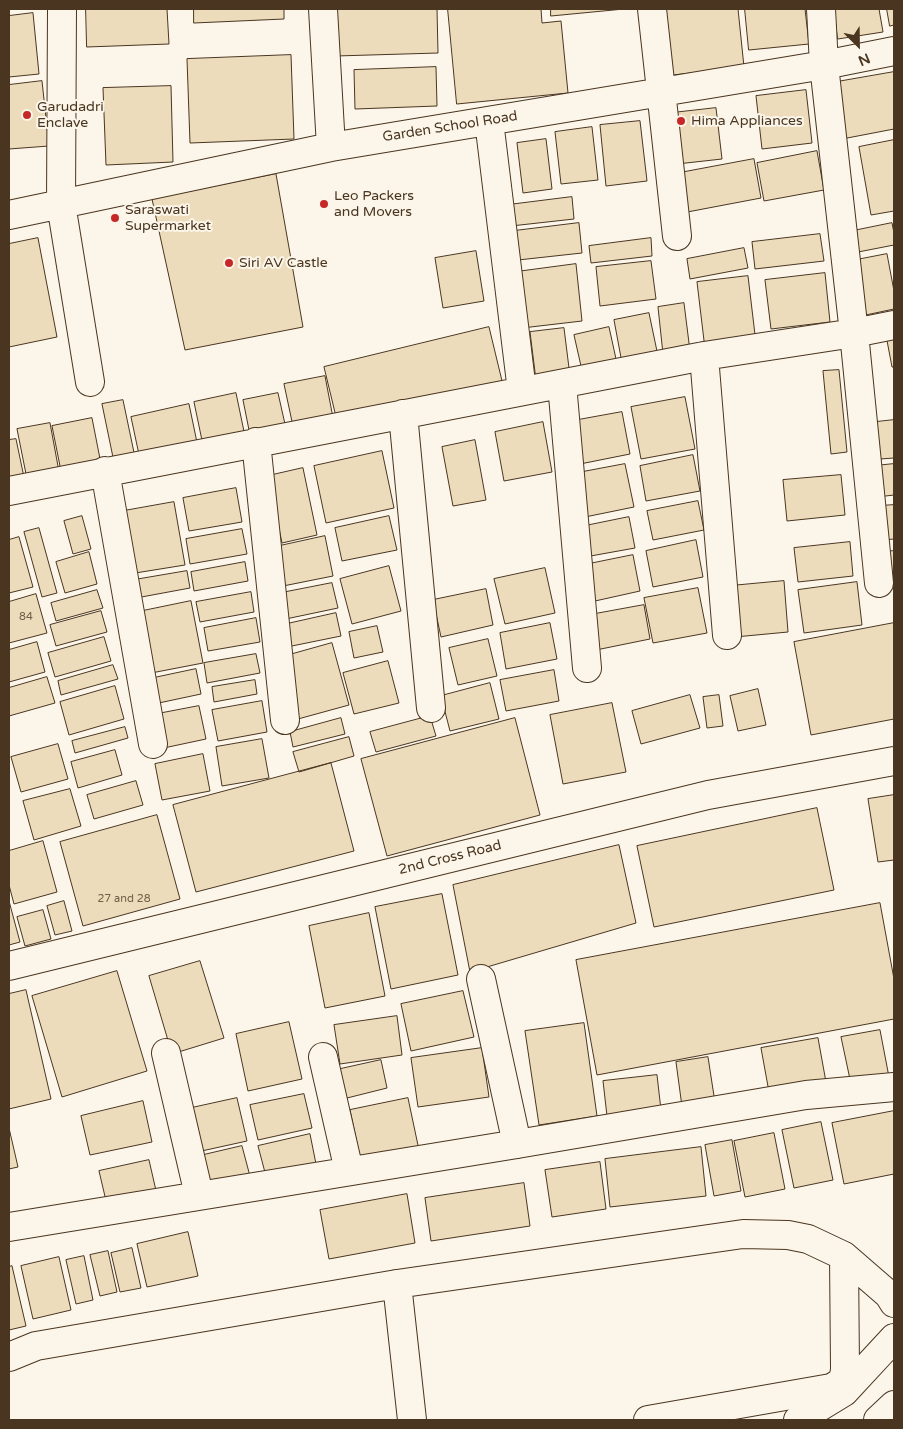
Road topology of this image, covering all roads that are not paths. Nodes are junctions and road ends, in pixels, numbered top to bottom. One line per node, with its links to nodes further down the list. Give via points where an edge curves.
1 (62, 9): 10 (street)
2 (323, 9): 9 (street)
3 (652, 9): 7 (street)
4 (821, 9): 6 (street)
5 (894, 51): 6 (street, Garden School Road)
6 (824, 65): 7 (street, Garden School Road); 14 (street)
7 (662, 92): 8 (street, Garden School Road); 12 (street)
8 (489, 121): 9 (street, Garden School Road); 18 (street)
9 (331, 147): 10 (street, Garden School Road)
10 (61, 204): 11 (street, Garden School Road); 16 (street)
11 (9, 215)
12 (677, 236)
13 (894, 325): 14 (street)
14 (854, 333): 15 (street); 23 (street)
15 (704, 356): 17 (street); 24 (street)
16 (90, 382)
17 (562, 384): 18 (street); 25 (street)
18 (522, 392): 19 (street)
19 (403, 414): 20 (street); 26 (street)
20 (256, 442): 21 (street); 27 (street)
21 (105, 471): 22 (street); 28 (street)
22 (9, 491)
23 (879, 583)
24 (726, 635)
25 (587, 668)
26 (431, 708)
27 (285, 720)
28 (153, 744)
29 (894, 761): 30 (street, 2nd Cross Road, via 708,795)
30 (9, 966)
31 (481, 978): 35 (street)
32 (166, 1053): 37 (street)
33 (323, 1058): 36 (street)
34 (894, 1087): 35 (street, via 806,1095)
35 (517, 1144): 36 (street)
36 (349, 1171): 37 (street)
37 (199, 1195): 38 (street)
38 (9, 1226)
39 (844, 1256): 40 (street, via 808,1239 743,1234); 41 (street); 46 (street, via 845,1370 839,1384)
40 (398, 1284): 43 (street, via 36,1346); 45 (street)
41 (894, 1303)
42 (894, 1338): 47 (street, via 844,1392)
43 (9, 1357)
44 (894, 1405): 48 (street)
45 (412, 1420)
46 (648, 1420)
47 (798, 1420)
48 (878, 1420)

